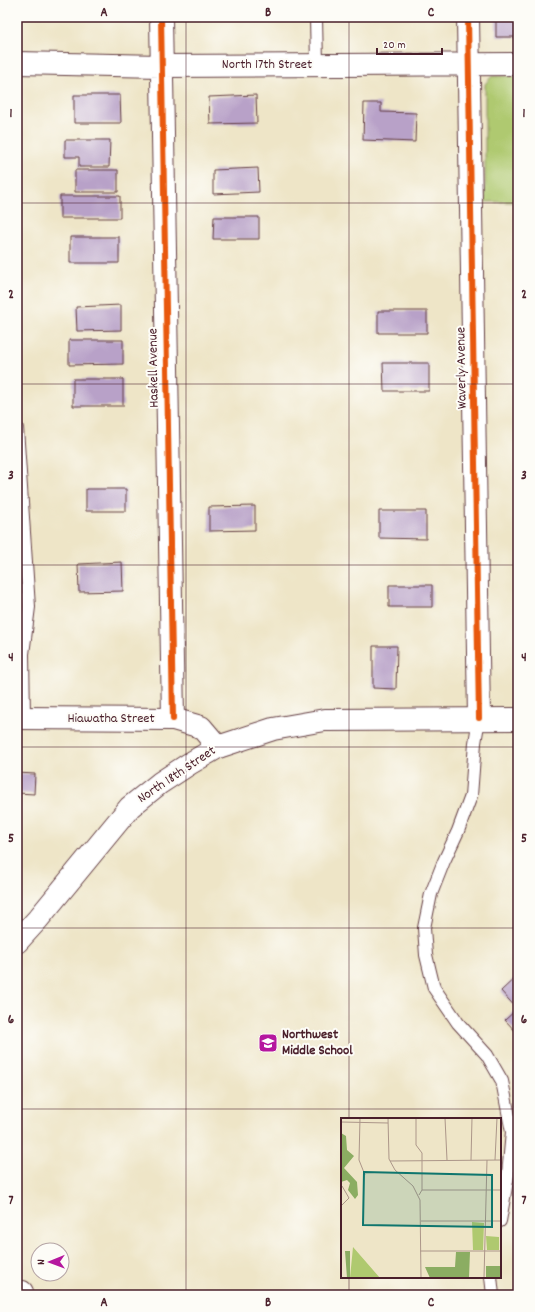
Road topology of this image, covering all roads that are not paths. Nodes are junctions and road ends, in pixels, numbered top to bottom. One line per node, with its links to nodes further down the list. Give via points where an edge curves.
1 (160, 17): 8 (street, Haskell Avenue)
2 (316, 17): 7 (lane)
3 (468, 17): 5 (street, Waverly Avenue)
4 (17, 63): 8 (street, North 17th Street)
5 (469, 64): 6 (street, North 17th Street); 7 (street, North 17th Street); 11 (street, Waverly Avenue)
6 (518, 64)
7 (317, 65): 8 (street, North 17th Street)
8 (161, 66): 12 (street, Haskell Avenue)
9 (17, 428): 10 (lane, via 29,607 23,654)
10 (20, 718): 12 (street, Hiawatha Street)
11 (479, 718): 13 (street, North 18th Street); 14 (street, North 18th Street, via 325,720 273,728); 16 (lane, via 471,796 431,894 424,928 426,955 434,988 458,1023 487,1055 502,1081 512,1132)
12 (173, 719): 14 (street, Hiawatha Street, via 201,727)
13 (518, 719)
14 (218, 747): 15 (street, North 18th Street, via 160,783 130,807)
15 (17, 942)
16 (501, 1214)
17 (491, 1278): 18 (lane)
18 (493, 1295)

